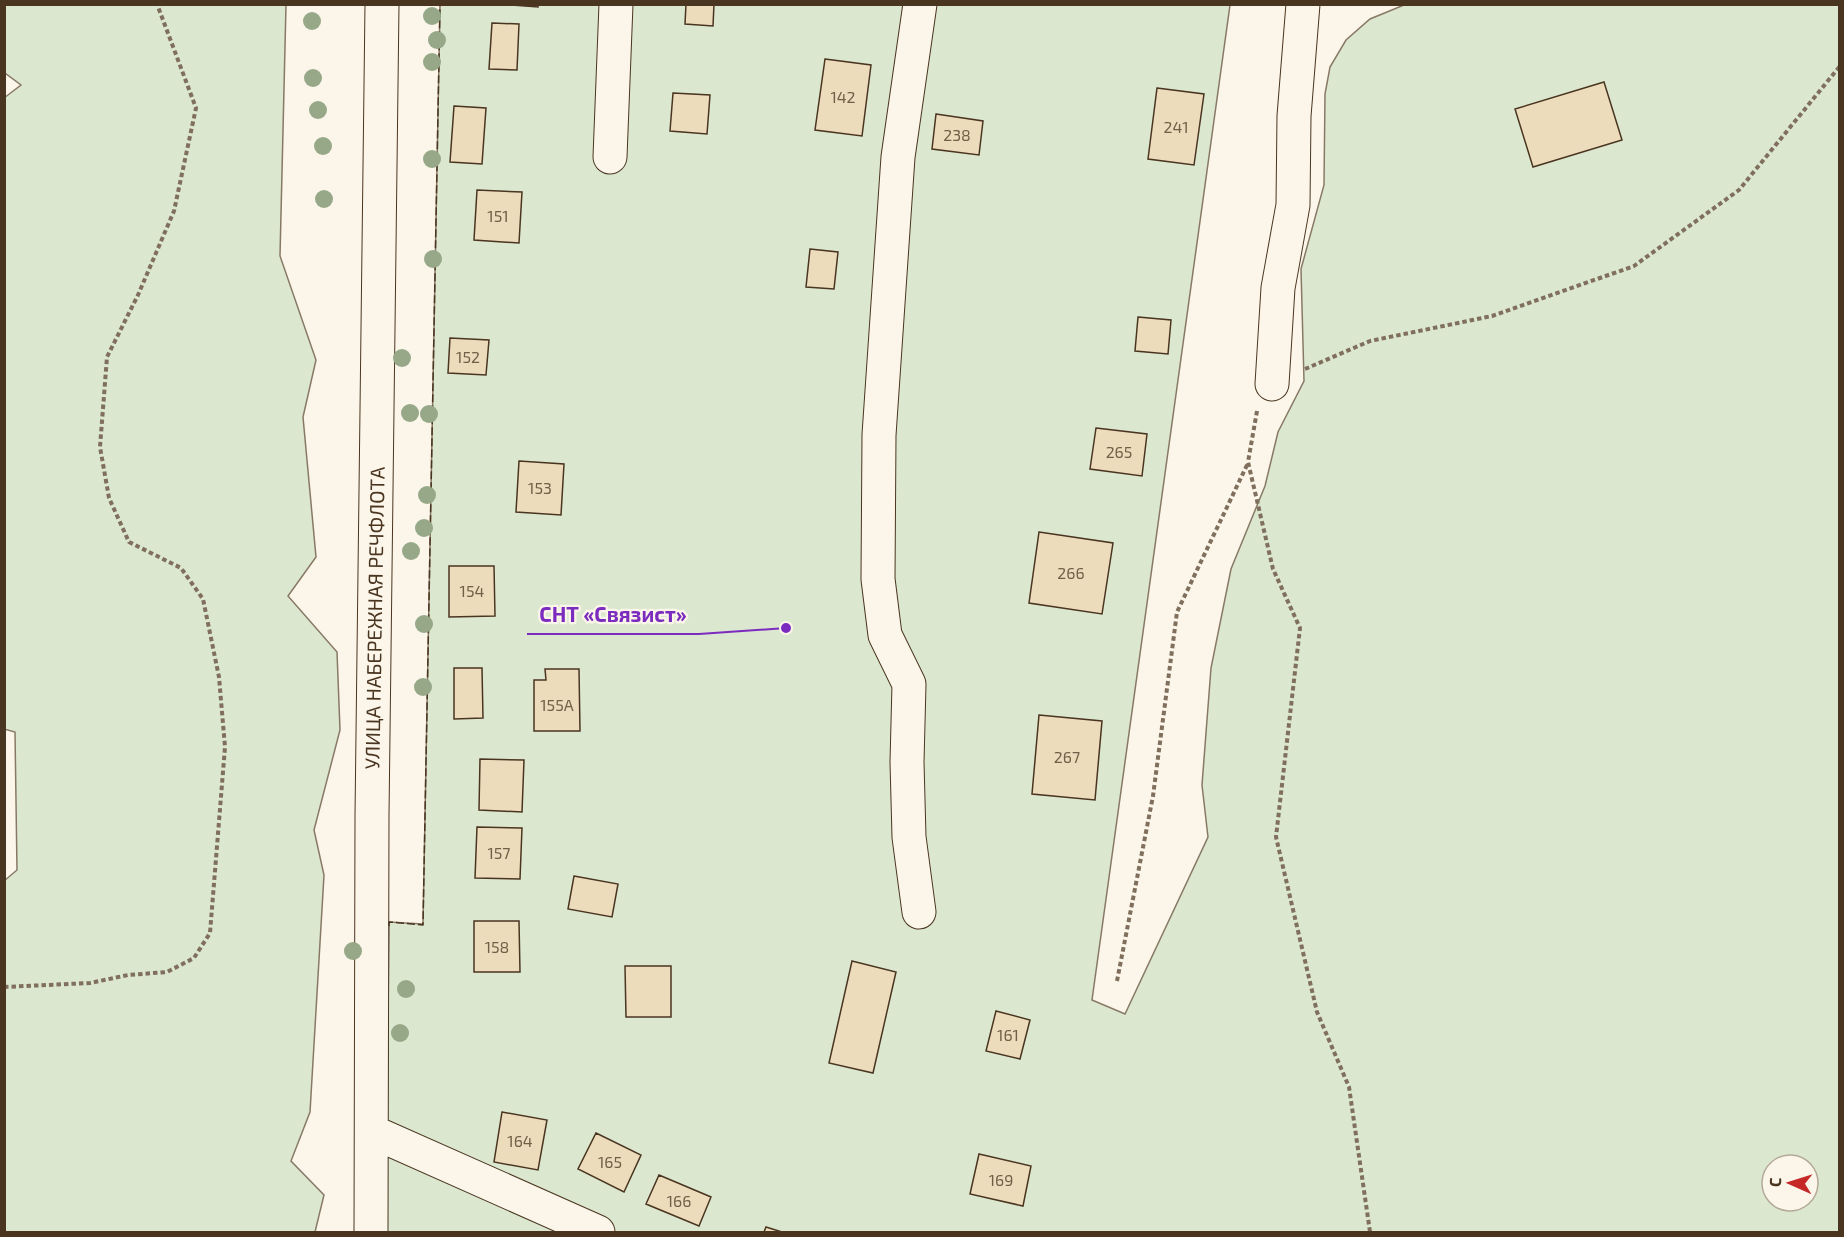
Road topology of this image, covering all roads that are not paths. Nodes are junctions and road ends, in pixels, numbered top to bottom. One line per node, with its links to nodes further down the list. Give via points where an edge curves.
1 (382, 4): 8 (street, УЛИЦА НАБЕРЕЖНАЯ РЕЧФЛОТА, via 372,815)
2 (616, 4): 5 (street)
3 (920, 4): 7 (street, via 898,157 879,435 878,557 885,635 909,684 909,837)
4 (1303, 4): 6 (street, via 1294,116 1293,205 1278,288)
5 (610, 157)
6 (1272, 384)
7 (919, 912)
8 (373, 1132): 9 (street, УЛИЦА НАБЕРЕЖНАЯ РЕЧФЛОТА); 10 (street)
9 (371, 1233)
10 (598, 1233)

